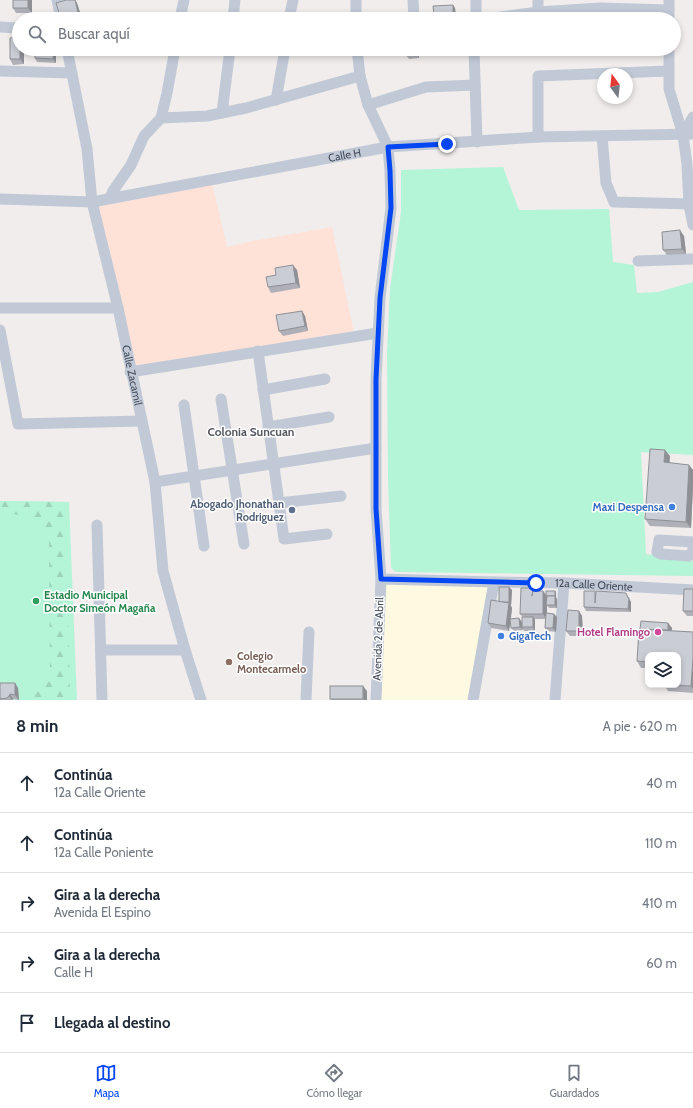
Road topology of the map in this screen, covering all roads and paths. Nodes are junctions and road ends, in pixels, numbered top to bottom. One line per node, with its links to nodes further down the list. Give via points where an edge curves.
1 (56, 0): 11 (street)
2 (184, 0): 12 (street)
3 (235, 0): 13 (street)
4 (293, 0): 14 (street)
5 (356, 0): 15 (street)
6 (413, 0): 16 (street)
7 (476, 0): 17 (street)
8 (538, 0): 18 (street)
9 (600, 4): 10 (street); 18 (street)
10 (669, 10)
11 (59, 12)
12 (181, 12)
13 (234, 12)
14 (291, 12)
15 (356, 12)
16 (414, 12)
17 (476, 12)
18 (538, 12)
19 (0, 27): 20 (street)
20 (12, 28)
21 (68, 56): 30 (street, Calle Zacamil)
22 (174, 56): 37 (street)
23 (229, 56): 35 (street)
24 (283, 56): 33 (street)
25 (359, 56): 31 (street)
26 (474, 56): 32 (street)
27 (669, 56): 29 (street)
28 (0, 71): 30 (street)
29 (668, 71): 38 (street, via 670,95); 40 (street, via 538,76)
30 (72, 73): 45 (street, Calle Zacamil, via 87,149)
31 (360, 76): 33 (street); 34 (street)
32 (474, 85): 34 (street, via 426,87); 41 (street)
33 (276, 100): 35 (street)
34 (368, 104): 42 (street)
35 (222, 113): 37 (street)
36 (693, 117): 38 (street)
37 (161, 118): 43 (street, via 144,136 131,165)
38 (688, 135): 39 (street, Calle H); 46 (street, via 687,164)
39 (602, 136): 40 (street, Calle H); 46 (street, via 606,183 614,202)
40 (538, 137): 41 (street, Calle H)
41 (477, 142): 42 (street, Calle H)
42 (388, 147): 43 (street, Calle H); 53 (street, Avenida 2 de Abril, via 391,208)
43 (110, 198): 45 (street, Calle H)
44 (0, 199): 45 (street, Calle H)
45 (92, 202): 51 (street, Calle Zacamil)
46 (691, 204): 47 (street)
47 (693, 224)
48 (693, 259): 49 (street)
49 (638, 261)
50 (0, 308): 51 (street)
51 (118, 308): 55 (street, Calle Zacamil)
52 (0, 330): 61 (street, via 18,424)
53 (378, 333): 54 (street); 63 (street, Avenida 2 de Abril)
54 (258, 351): 55 (street); 57 (street)
55 (130, 372): 61 (street, Calle Zacamil)
56 (325, 379): 57 (street)
57 (263, 390): 62 (street)
58 (221, 400): 65 (street)
59 (184, 405): 66 (street)
60 (329, 417): 62 (street)
61 (141, 421): 67 (street, Calle Zacamil)
62 (268, 427): 64 (street)
63 (376, 448): 64 (street); 74 (street, Avenida 2 de Abril, via 376,509)
64 (273, 464): 65 (street); 69 (street)
65 (232, 470): 66 (street); 72 (street)
66 (194, 476): 67 (street); 73 (street)
67 (155, 482): 80 (street, Calle Zacamil, via 163,571)
68 (341, 496): 69 (street)
69 (279, 503): 71 (street, via 284,539)
70 (98, 525): 79 (street)
71 (327, 534)
72 (244, 544)
73 (204, 546)
74 (381, 579): 75 (street, 12a Calle Oriente); 84 (street, Avenida 2 de Abril)
75 (494, 582): 76 (street, 12a Calle Oriente); 85 (street)
76 (564, 583): 77 (street, 12a Calle Oriente); 86 (street)
77 (693, 590)
78 (309, 632): 83 (street)
79 (102, 650): 80 (street); 81 (street)
80 (185, 650): 82 (street, Calle Zacamil)
81 (102, 700)
82 (201, 700)
83 (306, 700)
84 (376, 700)
85 (473, 700)
86 (555, 700)

